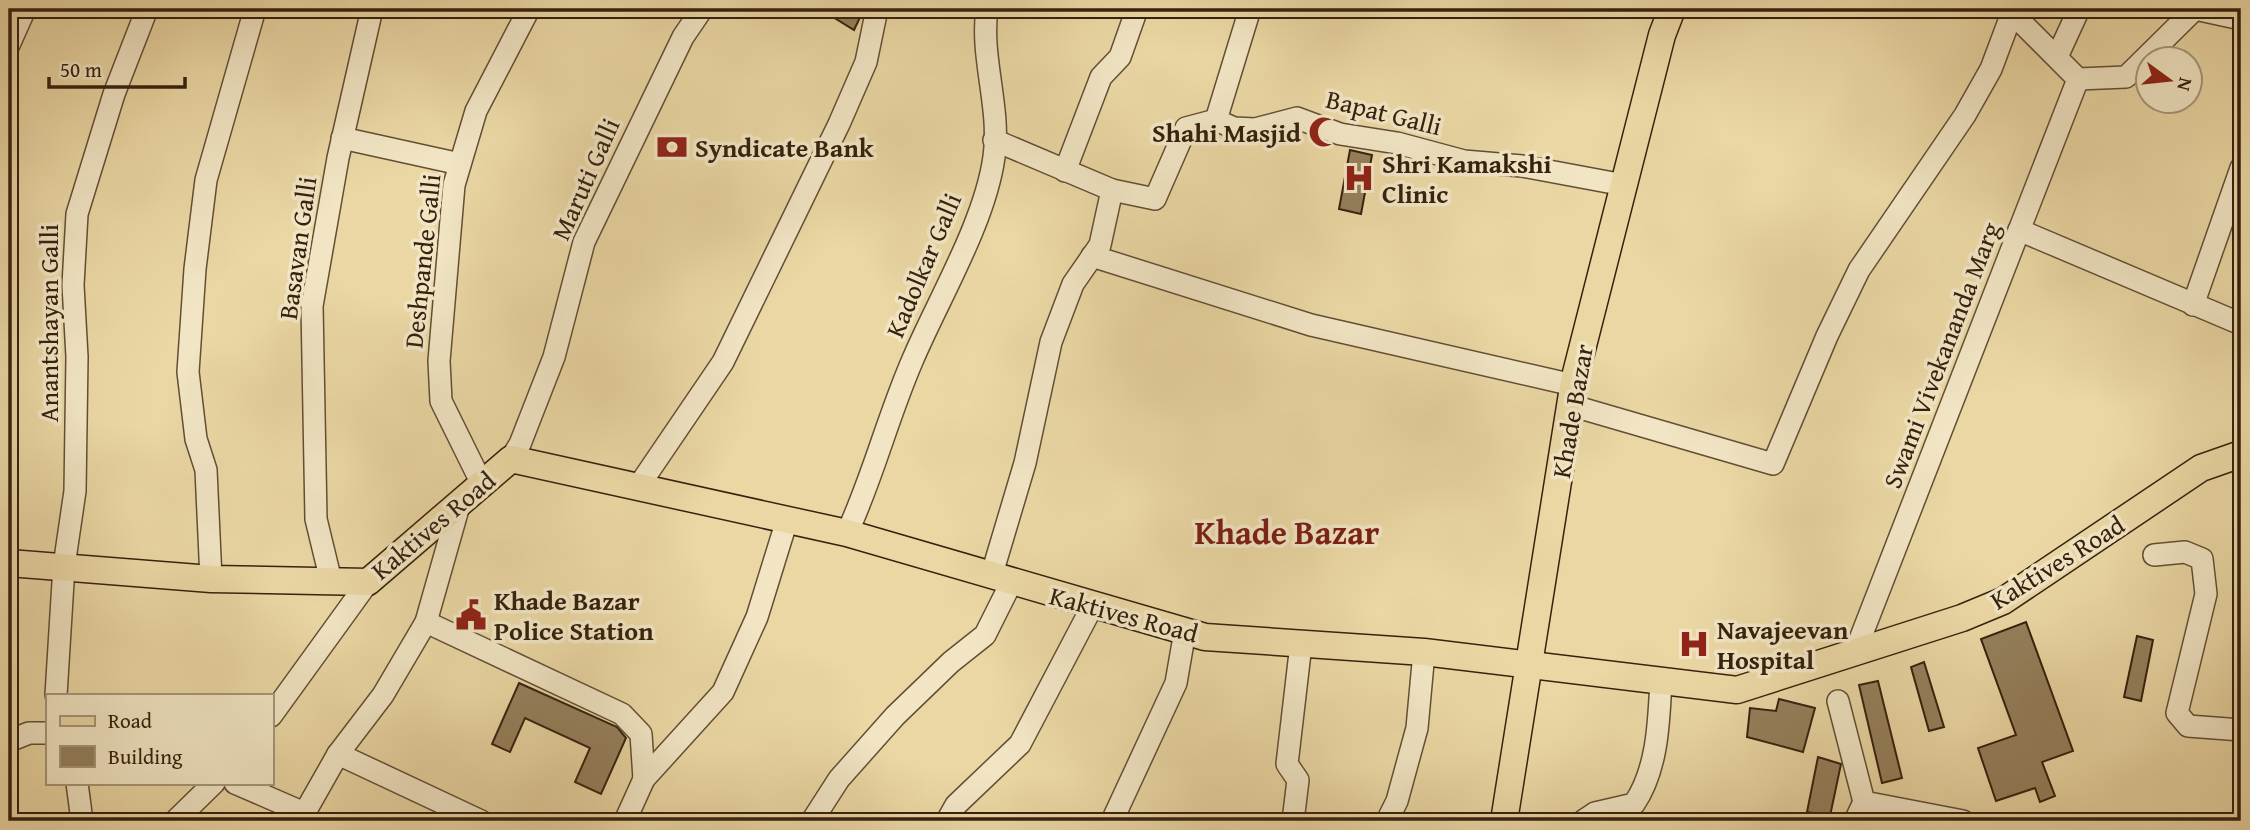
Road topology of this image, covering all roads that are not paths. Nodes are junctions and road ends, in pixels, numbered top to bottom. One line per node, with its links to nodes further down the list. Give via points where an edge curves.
1 (25, 9): 18 (street)
2 (147, 9): 43 (street, Anantshayan Galli, via 110,106 77,214 75,491)
3 (255, 9): 44 (street, via 206,180 195,269 188,372 207,481)
4 (372, 9): 22 (street, Basavan Galli)
5 (529, 9): 24 (street, Deshpande Galli, via 476,111)
6 (702, 9): 35 (street, Maruti Galli, via 683,37 584,242 554,356)
7 (877, 9): 37 (street, via 866,62 839,124 723,362)
8 (987, 9): 23 (street, Kadolkar Galli, via 983,37 992,85)
9 (1137, 9): 26 (street, via 1120,57 1101,77)
10 (1250, 9): 21 (street)
11 (1660, 9): 17 (street)
12 (1672, 9): 17 (main road, Khade Bazar)
13 (2079, 9): 19 (street)
14 (2195, 9): 16 (street); 20 (street, via 2126,77)
15 (2010, 11): 19 (street); 33 (street, via 1991,69 1965,115 1859,270 1773,464)
16 (2241, 19)
17 (1662, 35): 27 (main road, Khade Bazar)
18 (9, 45)
19 (2057, 57): 20 (street)
20 (2078, 79): 29 (street, Swami Vivekananda Marg)
21 (1216, 120): 27 (street, Bapat Galli, via 1234,128 1255,129 1297,118 1340,134 1464,161 1522,166); 28 (street, via 1186,128 1154,199)
22 (342, 138): 24 (street); 46 (street, Basavan Galli, via 312,306 316,519)
23 (994, 140): 26 (street); 40 (street, Kadolkar Galli, via 982,205 912,361)
24 (460, 164): 36 (street, Deshpande Galli, via 454,185 439,361 441,401)
25 (2241, 168): 31 (street)
26 (1065, 171): 28 (street)
27 (1624, 185): 33 (main road, Khade Bazar)
28 (1112, 190): 30 (street, via 1100,245)
29 (2020, 230): 31 (street); 53 (street, Swami Vivekananda Marg)
30 (1092, 256): 33 (street, via 1311,325); 45 (street, via 1073,284 1051,342)
31 (2193, 305): 32 (street)
32 (2241, 324)
33 (1572, 395): 54 (main road, Khade Bazar)
34 (2241, 454): 53 (main road, Kaktives Road, via 2202,468 2003,601)
35 (511, 459): 36 (main road, Kaktives Road); 37 (main road, Kaktives Road)
36 (482, 484): 38 (main road, Kaktives Road)
37 (638, 487): 39 (main road, Kaktives Road)
38 (460, 502): 47 (main road, Kaktives Road); 49 (street)
39 (787, 520): 40 (main road, Kaktives Road); 63 (street, via 757,617 723,692)
40 (848, 533): 45 (main road, Kaktives Road)
41 (2154, 555): 59 (street, via 2185,552 2202,559 2206,594 2177,713 2188,726)
42 (9, 563): 43 (main road, Kaktives Road)
43 (64, 566): 44 (main road, Kaktives Road); 56 (street, Anantshayan Galli)
44 (211, 579): 46 (main road, Kaktives Road)
45 (1001, 580): 48 (main road, Kaktives Road); 75 (street, via 985,635 895,716 839,779)
46 (331, 581): 47 (main road, Kaktives Road)
47 (368, 582): 58 (street)
48 (1093, 605): 50 (main road, Kaktives Road); 76 (street, via 1020,744 956,805)
49 (426, 622): 62 (street, via 383,695); 63 (street, via 622,714 641,734)
50 (1185, 631): 51 (main road, Kaktives Road, via 1205,637); 77 (street, via 1176,683)
51 (1301, 644): 52 (main road, Kaktives Road); 78 (street, via 1287,764 1298,780)
52 (1424, 652): 54 (main road, Kaktives Road); 79 (street, via 1417,728)
53 (1855, 652): 55 (main road, Kaktives Road, via 1737,690)
54 (1530, 667): 55 (main road, Kaktives Road); 80 (main road, Khade Bazar)
55 (1661, 679): 81 (street, via 1652,758 1643,791 1634,803 1595,813)
56 (56, 694)
57 (1838, 701): 67 (street)
58 (273, 713)
59 (2241, 730)
60 (38, 733): 61 (street)
61 (9, 741)
62 (338, 754): 68 (street); 70 (street)
63 (643, 779): 74 (street)
64 (77, 784): 71 (street)
65 (213, 784): 72 (street)
66 (237, 784): 70 (street)
67 (1864, 802): 69 (street); 82 (street)
68 (438, 813): 73 (street)
69 (1913, 816): 83 (street)
70 (302, 817)
71 (82, 821)
72 (174, 821)
73 (481, 821)
74 (625, 821)
75 (812, 821)
76 (947, 821)
77 (1112, 821)
78 (1293, 821)
79 (1387, 821)
80 (1504, 821)
81 (1583, 821)
82 (1855, 821)
83 (1963, 821)

